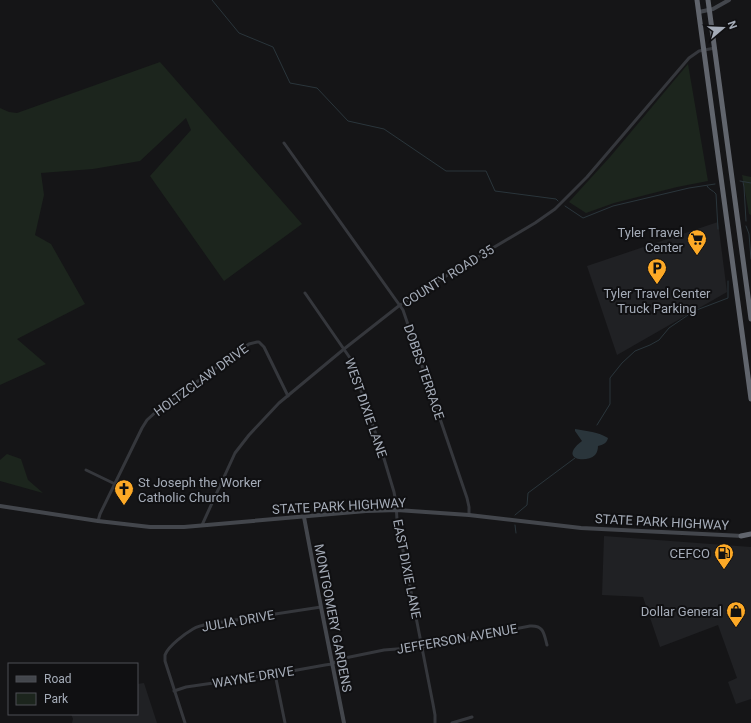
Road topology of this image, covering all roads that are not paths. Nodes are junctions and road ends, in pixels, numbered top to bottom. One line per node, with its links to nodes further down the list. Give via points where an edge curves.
1 (697, 0): 5 (highway)
2 (708, 0): 4 (highway)
3 (729, 0): 4 (main road)
4 (710, 10): 5 (main road); 6 (highway)
5 (699, 12): 7 (highway)
6 (715, 48): 7 (street, COUNTY ROAD 35); 9 (highway)
7 (704, 50): 10 (highway); 12 (street, COUNTY ROAD 35, via 692,55 685,62 592,171 555,209)
8 (284, 143): 12 (street, DOBBS TERRACE)
9 (745, 273): 10 (highway); 13 (highway)
10 (734, 274): 15 (highway)
11 (305, 293): 14 (street, WEST DIXIE LANE)
12 (400, 305): 14 (street, COUNTY ROAD 35); 22 (street, DOBBS TERRACE, via 467,498)
13 (751, 319)
14 (344, 349): 16 (street, COUNTY ROAD 35); 21 (street, WEST DIXIE LANE, via 350,358 383,457)
15 (748, 355): 17 (highway)
16 (288, 396): 19 (street, HOLTZCLAW DRIVE, via 264,347 259,342 249,344 147,420); 25 (street, COUNTY ROAD 35, via 262,420 240,446)
17 (751, 399)
18 (86, 470): 19 (street)
19 (115, 484): 24 (street, HOLTZCLAW DRIVE)
20 (0, 506): 24 (main road, STATE PARK HIGHWAY)
21 (397, 510): 22 (main road, STATE PARK HIGHWAY); 23 (main road, STATE PARK HIGHWAY); 30 (street, EAST DIXIE LANE)
22 (469, 515): 27 (main road, STATE PARK HIGHWAY, via 581,528)
23 (304, 517): 25 (main road, STATE PARK HIGHWAY); 28 (main road, MONTGOMERY GARDENS)
24 (98, 520): 25 (main road, STATE PARK HIGHWAY, via 154,527)
25 (202, 525)
26 (751, 535): 27 (highway)
27 (741, 536)
28 (320, 607): 31 (main road, MONTGOMERY GARDENS); 33 (street, JULIA DRIVE, via 194,628 177,641 165,655)
29 (547, 645): 30 (street, JEFFERSON AVENUE, via 542,629 534,626)
30 (422, 647): 31 (street, JEFFERSON AVENUE, via 384,650 340,659); 38 (street, EAST DIXIE LANE)
31 (332, 664): 32 (street, WAYNE DRIVE); 37 (main road, MONTGOMERY GARDENS)
32 (275, 674): 33 (street, WAYNE DRIVE); 36 (street)
33 (174, 691): 35 (street)
34 (472, 717): 39 (street)
35 (185, 723)
36 (285, 723)
37 (344, 723)
38 (435, 723)
39 (452, 723)

